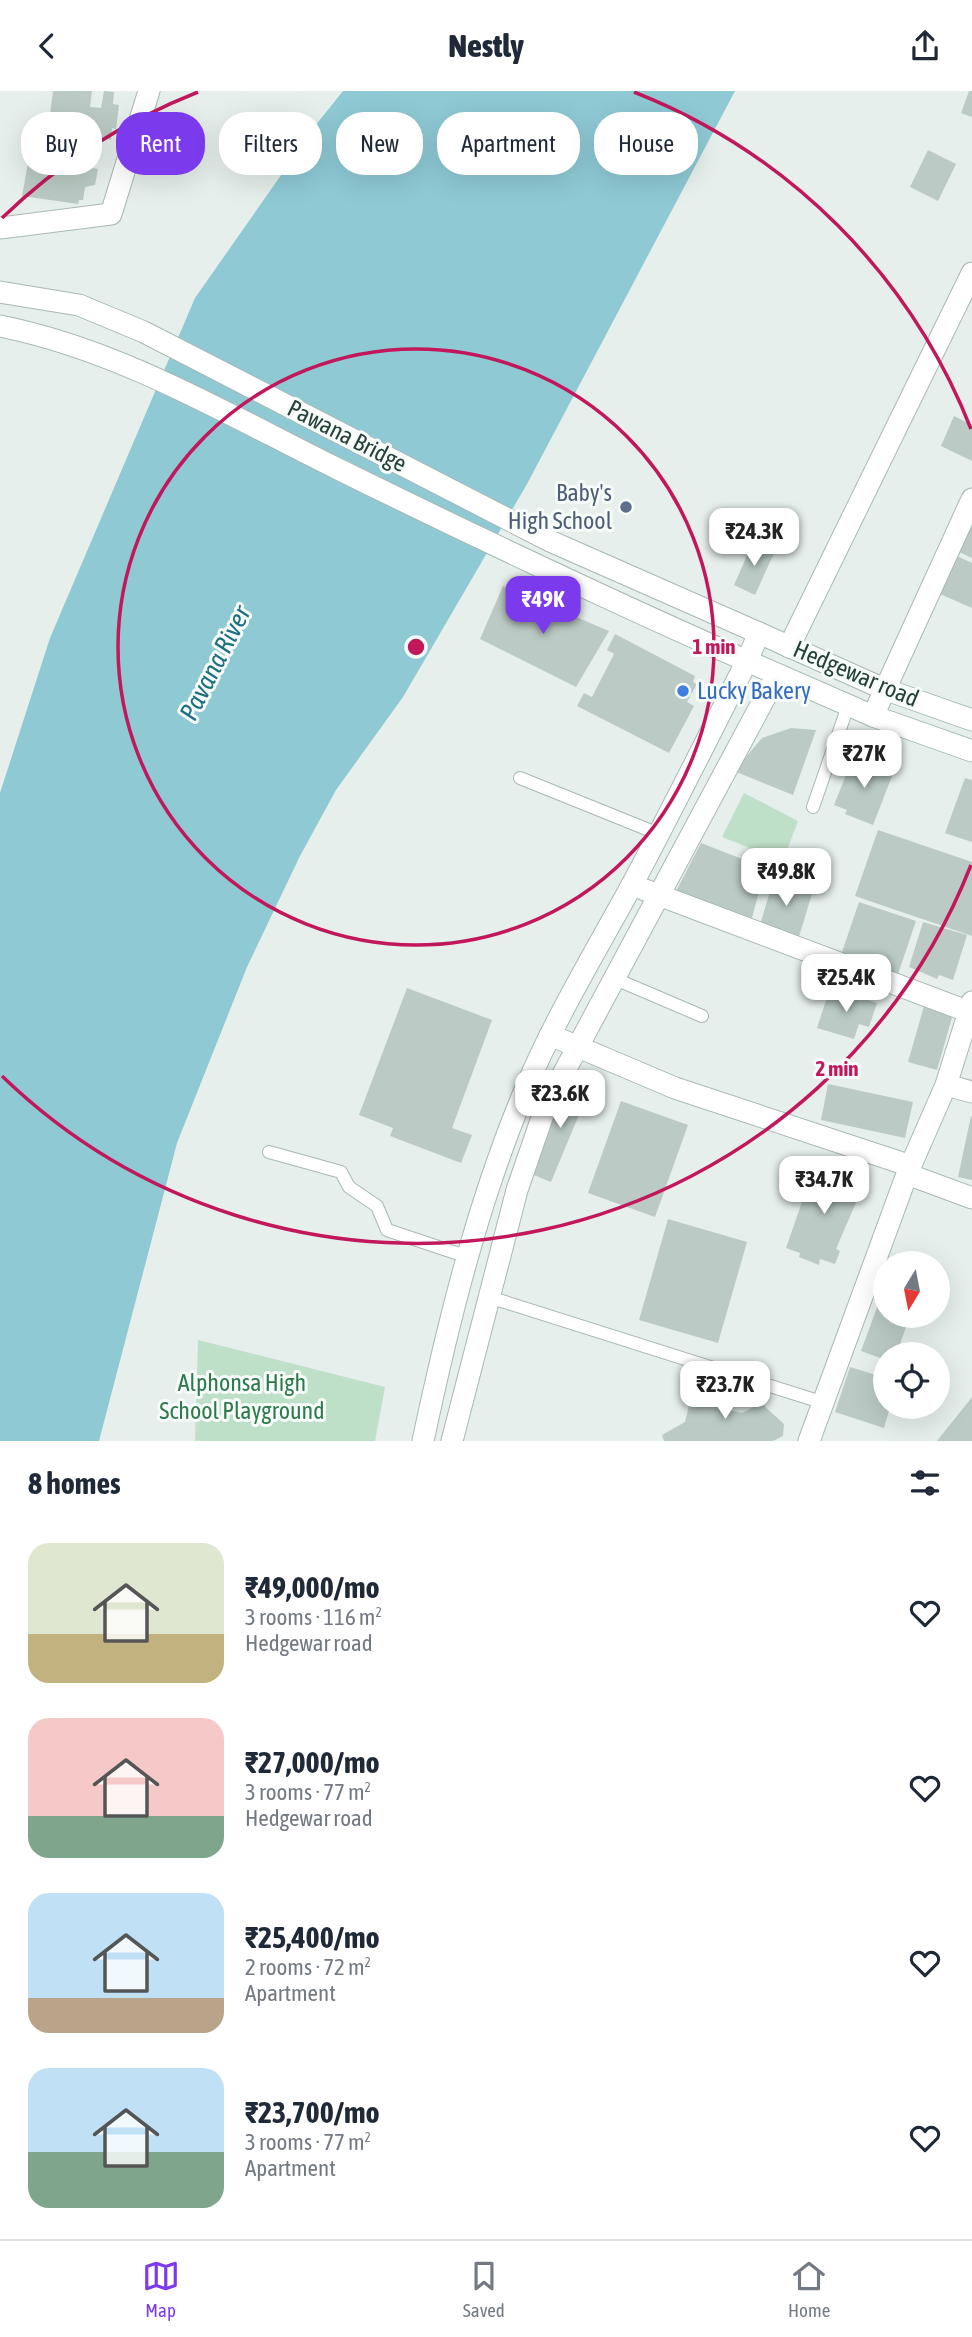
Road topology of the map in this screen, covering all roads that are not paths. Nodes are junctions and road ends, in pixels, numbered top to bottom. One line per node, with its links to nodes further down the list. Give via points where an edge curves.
1 (149, 91): 2 (street, via 111,215)
2 (0, 228)
3 (972, 273): 10 (street)
4 (0, 292): 7 (street, Pawana Bridge, via 79,305 144,332)
5 (0, 326): 8 (street, Pawana Bridge, via 133,367)
6 (972, 499): 13 (street)
7 (550, 541): 9 (street, Hedgewar road)
8 (538, 568): 11 (street, Hedgewar road)
9 (759, 633): 10 (street, Hedgewar road); 11 (street)
10 (789, 647): 12 (street); 13 (street, Hedgewar road)
11 (747, 661): 12 (street, Hedgewar road); 20 (street)
12 (777, 675): 14 (street, Hedgewar road); 22 (street)
13 (884, 689): 15 (street); 16 (street, Hedgewar road)
14 (848, 706): 15 (street, Hedgewar road); 19 (lane)
15 (873, 716): 17 (street, Hedgewar road)
16 (972, 720)
17 (972, 751)
18 (520, 778): 20 (lane)
19 (813, 807)
20 (659, 834): 21 (street)
21 (632, 885): 22 (street); 26 (street)
22 (660, 897): 23 (street); 24 (street)
23 (613, 978): 25 (lane); 27 (street)
24 (971, 1009): 28 (street)
25 (702, 1016)
26 (550, 1035): 27 (street); 33 (street, via 501,1152)
27 (576, 1047): 31 (street, via 675,1088); 34 (street, via 530,1146)
28 (946, 1085): 29 (street); 31 (street)
29 (972, 1092)
30 (269, 1151): 33 (lane, via 341,1172 349,1187 377,1206 387,1230)
31 (909, 1170): 32 (street); 35 (street)
32 (972, 1198)
33 (468, 1257): 36 (street)
34 (489, 1297): 35 (lane); 37 (street)
35 (821, 1402): 38 (street)
36 (423, 1441)
37 (452, 1441)
38 (809, 1441)

